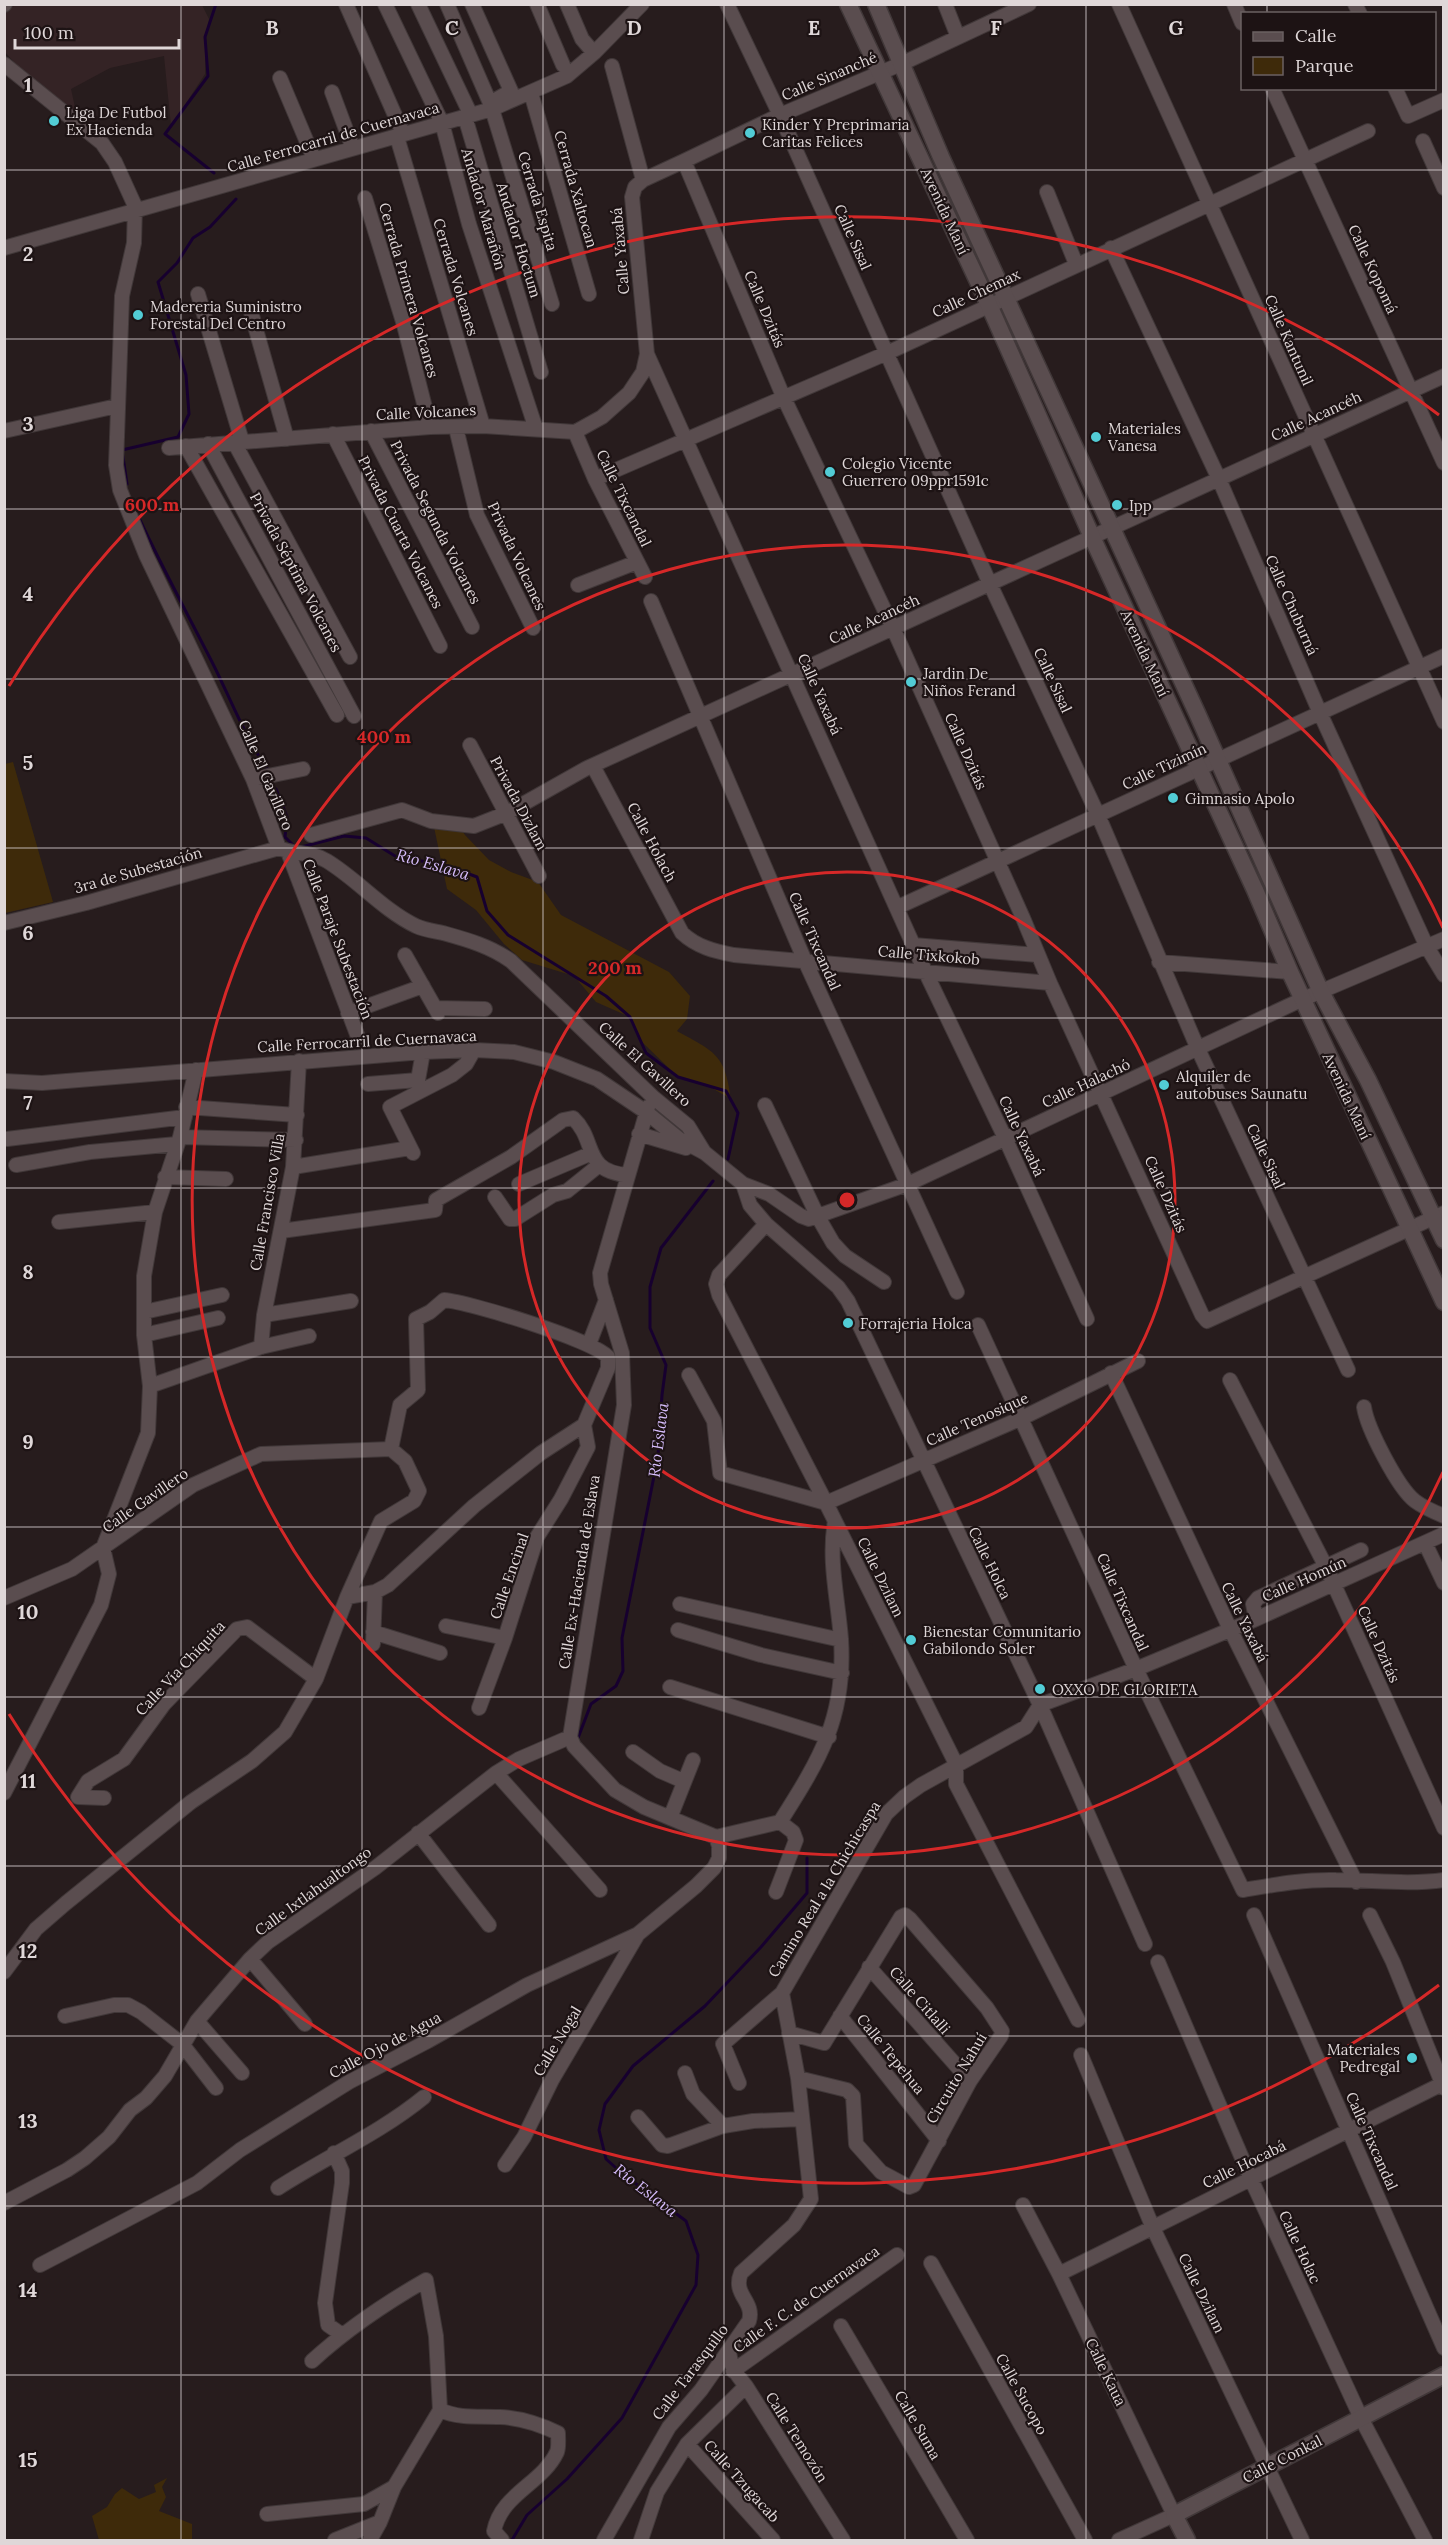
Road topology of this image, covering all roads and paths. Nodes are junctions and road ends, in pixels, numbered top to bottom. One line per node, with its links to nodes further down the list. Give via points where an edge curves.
1 (346, 4): 35 (street, Cerrada Volcanes)
2 (385, 4): 33 (street, Andador Marañón)
3 (418, 4): 31 (street, Andador Hoctum)
4 (447, 4): 30 (street, Cerrada Espita)
5 (472, 4): 30 (street, Calle Ferrocarril de Cuernavaca, via 511,91)
6 (537, 4): 21 (street)
7 (567, 4): 18 (street, via 582,39)
8 (642, 4): 18 (street, Calle Ferrocarril de Cuernavaca)
9 (727, 4): 32 (street, Calle Sisal)
10 (848, 4): 23 (street, Avenida Maní)
11 (876, 4): 20 (street, Avenida Maní)
12 (945, 4): 17 (street)
13 (1029, 4): 17 (street, Calle Sinanché)
14 (1119, 4): 45 (street, Calle Kantunil)
15 (1234, 4): 16 (street)
16 (1241, 21)
17 (958, 37): 20 (street, Calle Sinanché)
18 (594, 53): 28 (street, Calle Ferrocarril de Cuernavaca, via 567,76)
19 (4, 64): 46 (street, via 102,143 116,162)
20 (901, 64): 23 (street, Calle Sinanché); 53 (street, Avenida Maní, via 940,157)
21 (563, 65)
22 (612, 66): 41 (street)
23 (881, 72): 32 (street, Calle Sinanché); 55 (street, Avenida Maní)
24 (280, 78): 38 (street)
25 (1273, 90): 39 (street, Calle Kopomá)
26 (1396, 90): 29 (street, via 1408,116)
27 (332, 92): 37 (street)
28 (531, 93): 30 (street, Calle Ferrocarril de Cuernavaca); 52 (street, Cerrada Xaltocan)
29 (1443, 100)
30 (491, 106): 31 (street, Calle Ferrocarril de Cuernavaca); 54 (street, Cerrada Espita)
31 (466, 113): 33 (street, Calle Ferrocarril de Cuernavaca); 59 (street, Andador Hoctum)
32 (780, 114): 40 (street, Calle Sinanché); 57 (street, Calle Sisal)
33 (441, 121): 35 (street, Calle Ferrocarril de Cuernavaca); 67 (street, Andador Marañón, via 469,224)
34 (1368, 131): 39 (street, Calle Chemax)
35 (399, 133): 37 (street, Calle Ferrocarril de Cuernavaca); 46 (street, Calle Ferrocarril de Cuernavaca); 64 (street, Cerrada Volcanes)
36 (1423, 141): 42 (street)
37 (351, 143): 38 (street, Calle Ferrocarril de Cuernavaca)
38 (312, 154): 46 (street, Calle Ferrocarril de Cuernavaca)
39 (1305, 160): 45 (street, Calle Chemax); 61 (street, Calle Kopomá)
40 (684, 161): 41 (street, Calle Sinanché); 62 (street, Calle Dzitás)
41 (643, 180): 58 (street, Calle Yaxabá, via 635,187 632,198)
42 (1443, 188)
43 (1047, 192): 50 (street)
44 (365, 198): 65 (street, Cerrada Primera Volcanes)
45 (1209, 203): 49 (street, Calle Chemax); 72 (street, Calle Kantunil)
46 (134, 206): 47 (street, Calle Ferrocarril de Cuernavaca); 48 (street, Calle Ferrocarril de Cuernavaca); 63 (street, Calle El Gavillero, via 134,243 122,296)
47 (4, 240)
48 (4, 248)
49 (1111, 248): 50 (street, Calle Chemax); 81 (street, Calle Chuburná)
50 (1076, 264): 53 (street, Calle Chemax)
51 (198, 294): 74 (street)
52 (589, 294)
53 (1007, 296): 55 (street, Calle Chemax); 82 (street, Avenida Maní)
54 (552, 304)
55 (989, 305): 57 (street, Calle Chemax); 83 (street, Avenida Maní)
56 (251, 312): 73 (street)
57 (887, 353): 62 (street, Calle Chemax); 86 (street, Calle Sisal)
58 (647, 354): 70 (street, via 643,372 628,393 602,417); 75 (street, Calle Yaxabá)
59 (541, 372)
60 (1443, 376): 61 (street, Calle Acancéh)
61 (1411, 391): 72 (street, Calle Acancéh); 79 (street, Calle Kopomá)
62 (783, 396): 75 (street, Calle Chemax); 91 (street, Calle Dzitás)
63 (117, 406): 68 (street); 107 (street, Calle El Gavillero, via 116,465 120,490 146,555)
64 (483, 426): 66 (street, Calle Volcanes); 67 (street, Calle Volcanes)
65 (430, 427): 66 (street, Calle Volcanes); 69 (street, Calle Volcanes)
66 (456, 428): 90 (street, Privada Volcanes, via 477,515)
67 (536, 429): 70 (street, Calle Volcanes)
68 (4, 431)
69 (371, 431): 71 (street, Calle Volcanes); 89 (street, Privada Segunda Volcanes)
70 (575, 432): 80 (street, Calle Tixcandal)
71 (333, 434): 73 (street, Calle Volcanes); 92 (street, Privada Cuarta Volcanes)
72 (1314, 435): 81 (street, Calle Acancéh); 95 (street, Calle Kantunil)
73 (287, 439): 74 (street, Calle Volcanes)
74 (238, 441): 76 (street, Calle Volcanes); 94 (street)
75 (685, 441): 80 (street, Calle Chemax); 96 (street, Calle Yaxabá)
76 (208, 444): 77 (street, Calle Volcanes); 99 (street, Privada Séptima Volcanes)
77 (186, 446): 78 (street, Calle Volcanes); 98 (street)
78 (169, 448)
79 (1443, 463)
80 (595, 479): 84 (street, Calle Tixcandal)
81 (1219, 479): 82 (street, Calle Acancéh); 97 (street, Calle Chuburná)
82 (1111, 529): 83 (street, Calle Acancéh); 103 (street, Avenida Maní)
83 (1092, 537): 86 (street, Calle Acancéh); 106 (street, Avenida Maní)
84 (637, 562): 85 (street, Calle Tixcandal); 87 (street)
85 (645, 577)
86 (990, 584): 91 (street, Calle Acancéh); 109 (street, Calle Sisal)
87 (578, 585)
88 (651, 601): 100 (street, Calle Tixcandal)
89 (471, 627)
90 (533, 628)
91 (893, 628): 96 (street, Calle Acancéh); 112 (street, Calle Dzitás)
92 (440, 646)
93 (1443, 656): 95 (street, Calle Tizimín)
94 (350, 657)
95 (1418, 668): 97 (street, Calle Tizimín); 101 (street, Calle Kantunil)
96 (793, 674): 100 (street, Calle Acancéh); 114 (street, Calle Yaxabá)
97 (1320, 713): 103 (street, Calle Tizimín); 119 (street, Calle Chuburná)
98 (337, 714)
99 (354, 716)
100 (699, 717): 104 (street, Calle Acancéh); 122 (street, Calle Tixcandal)
101 (1443, 722)
102 (470, 745): 108 (street, Privada Dizlam)
103 (1218, 760): 106 (street, Calle Tizimín); 129 (street, Avenida Maní)
104 (593, 766): 108 (street, Calle Acancéh); 116 (street, Calle Holach)
105 (303, 769): 107 (street)
106 (1198, 769): 109 (street, Calle Tizimín); 125 (street, Avenida Maní)
107 (253, 779): 111 (street, Calle El Gavillero)
108 (507, 813): 110 (street, Calle Acancéh, via 474,826 431,821 402,810); 113 (street, Privada Dizlam)
109 (1098, 815): 112 (street, Calle Tizimín); 123 (street, Calle Sisal)
110 (311, 835)
111 (283, 850): 115 (street, 3ra de Subestación); 132 (street, Calle Paraje Subestación); 142 (street, Calle El Gavillero, via 308,852 326,860 418,927 496,950)
112 (997, 861): 114 (street, Calle Tizimín); 121 (street, Calle Dzitás)
113 (539, 876)
114 (898, 907): 118 (street, Calle Yaxabá)
115 (4, 923)
116 (682, 933): 122 (street, Calle Tixkokob, via 711,950)
117 (1443, 939): 119 (street, Calle Halachó)
118 (914, 945): 121 (street); 124 (street, Calle Yaxabá)
119 (1427, 946): 126 (street, Calle Chuburná); 129 (street, Calle Halachó)
120 (405, 955): 128 (street)
121 (1038, 955): 127 (street, Calle Dzitás)
122 (805, 961): 124 (street, Calle Tixkokob); 162 (street, Calle Tixcandal)
123 (1159, 962): 125 (street); 134 (street, Calle Sisal)
124 (925, 971): 127 (street, Calle Tixkokob); 150 (street, Calle Yaxabá)
125 (1290, 972): 130 (street, Avenida Maní)
126 (1443, 975)
127 (1050, 983): 141 (street, Calle Dzitás)
128 (423, 986): 131 (street, via 436,1010); 132 (street)
129 (1321, 992): 130 (street, Calle Halachó); 165 (street, Avenida Maní)
130 (1302, 999): 134 (street, Calle Halachó); 169 (street, Avenida Maní)
131 (485, 1009)
132 (348, 1013): 133 (street, Calle Paraje Subestación)
133 (358, 1037)
134 (1198, 1049): 141 (street, Calle Halachó); 172 (street, Calle Sisal)
135 (474, 1050): 136 (street, Calle Ferrocarril de Cuernavaca); 145 (street, Calle Ferrocarril de Cuernavaca, via 514,1052 554,1062 597,1079); 156 (street, via 466,1064 452,1075 392,1105 390,1111 412,1151)
136 (423, 1052): 137 (street, Calle Ferrocarril de Cuernavaca); 140 (street, via 418,1080)
137 (299, 1061): 138 (street, Calle Ferrocarril de Cuernavaca); 146 (street, Calle Francisco Villa)
138 (196, 1070): 139 (street, Calle Ferrocarril de Cuernavaca, via 42,1083); 144 (street)
139 (4, 1081)
140 (368, 1084)
141 (1102, 1093): 150 (street, Calle Halachó); 172 (street, Calle Dzitás, via 1207,1321)
142 (654, 1098): 145 (street, Calle Ex-Hacienda de Eslava); 153 (street, Calle El Gavillero, via 688,1126)
143 (765, 1105): 166 (street)
144 (185, 1112): 146 (street); 148 (street); 151 (street)
145 (646, 1112): 147 (street, Calle Ex-Hacienda de Eslava); 153 (street, Calle Ferrocarril de Cuernavaca, via 679,1139)
146 (297, 1115): 149 (street, Calle Francisco Villa)
147 (639, 1134): 153 (street); 157 (street, Calle Ex-Hacienda de Eslava)
148 (7, 1139)
149 (296, 1140): 151 (street); 156 (street, Calle Francisco Villa)
150 (1006, 1140): 162 (street, Calle Halachó); 182 (street, Calle Yaxabá)
151 (178, 1141): 154 (street); 158 (street)
152 (592, 1153): 155 (street); 160 (street); 170 (street, via 576,1119 560,1114 511,1157 436,1200 435,1209)
153 (705, 1153): 161 (street)
154 (16, 1165)
155 (598, 1166): 157 (street); 163 (street, via 567,1191 549,1197 515,1219 510,1219)
156 (293, 1167): 170 (street, Calle Francisco Villa)
157 (628, 1175): 176 (street, Calle Ex-Hacienda de Eslava, via 600,1272)
158 (165, 1177): 159 (street); 164 (street)
159 (226, 1179)
160 (519, 1184)
161 (742, 1184): 166 (street, via 769,1194 801,1216); 168 (street, via 750,1206)
162 (908, 1184): 166 (street, Calle Halachó); 174 (street, Calle Tixcandal)
163 (495, 1197)
164 (155, 1212): 167 (street); 179 (street, via 144,1276)
165 (1438, 1215): 169 (street); 171 (street, Avenida Maní)
166 (818, 1217): 173 (street, via 845,1256)
167 (59, 1222)
168 (766, 1224): 198 (street, Calle Holca, via 838,1287 848,1302); 199 (street, Calle Dzilam, via 719,1275 719,1295)
169 (1408, 1229): 172 (street); 178 (street, Avenida Maní)
170 (281, 1231): 180 (street, Calle Francisco Villa)
171 (1443, 1240)
172 (1305, 1276): 189 (street, Calle Sisal)
173 (884, 1282)
174 (957, 1292)
175 (222, 1295): 179 (street)
176 (606, 1300): 186 (street); 226 (street, Calle Ex-Hacienda de Eslava, via 622,1353 624,1405)
177 (351, 1301): 180 (street)
178 (1443, 1302)
179 (144, 1312): 184 (street)
180 (264, 1315): 187 (street, Calle Francisco Villa)
181 (218, 1318): 184 (street)
182 (1087, 1318)
183 (978, 1325): 195 (street, Calle Tixcandal)
184 (144, 1335): 193 (street)
185 (309, 1336): 187 (street)
186 (589, 1344): 196 (street, via 604,1352 609,1363); 197 (street, via 444,1300 416,1319 418,1390 400,1405)
187 (261, 1347): 193 (street)
188 (1138, 1361): 190 (street, Calle Tenosique)
189 (1348, 1370)
190 (1111, 1373): 195 (street, Calle Tenosique); 215 (street, Calle Yaxabá)
191 (689, 1375): 199 (street, via 714,1421 720,1473)
192 (1230, 1380): 206 (street, Calle Dzitás)
193 (150, 1386): 204 (street, via 148,1433)
194 (1365, 1407): 200 (street, via 1401,1485 1414,1500)
195 (1022, 1418): 198 (street, Calle Tenosique); 220 (street, Calle Tixcandal)
196 (584, 1425): 209 (street, via 474,1506 388,1585); 217 (street, Calle Encinal, via 588,1447 537,1538)
197 (391, 1449): 204 (street, Calle Gavillero, via 261,1454 193,1485); 210 (street, via 405,1461 419,1491 414,1501 381,1521)
198 (923, 1462): 199 (street, Calle Tenosique); 224 (street, Calle Holca)
199 (826, 1503): 201 (street, Calle Dzilam)
200 (1443, 1516)
201 (836, 1521): 218 (street, via 832,1561); 230 (street, Calle Dzilam)
202 (1443, 1534): 203 (street, Calle Homún)
203 (1425, 1543): 207 (street); 208 (street, Calle Homún)
204 (104, 1548): 211 (street, Calle Gavillero, via 72,1569); 233 (street, via 109,1574 101,1605)
205 (1362, 1550): 206 (street)
206 (1326, 1567): 208 (street, Calle Dzitás); 213 (street, via 1254,1601)
207 (1443, 1583)
208 (1333, 1584): 213 (street, Calle Homún); 237 (street, Calle Dzitás)
209 (375, 1592): 210 (street); 219 (street, via 373,1638)
210 (346, 1597): 222 (street)
211 (4, 1598)
212 (680, 1604): 218 (street)
213 (1256, 1618): 215 (street, Calle Homún)
214 (446, 1626): 217 (street)
215 (1230, 1629): 220 (street, Calle Homún); 241 (street, Calle Yaxabá)
216 (678, 1630): 221 (street, via 761,1656)
217 (505, 1638): 225 (street, Calle Encinal)
218 (841, 1640): 221 (street)
219 (440, 1653)
220 (1136, 1669): 224 (street, Calle Homún); 241 (street, Calle Tixcandal, via 1243,1890 1336,1880)
221 (842, 1672): 227 (street)
222 (315, 1679): 234 (street, Calle Vía Chiquita, via 247,1627 237,1629 164,1704 124,1759 88,1781 78,1797); 252 (street, via 285,1732 66,1903 36,1929)
223 (670, 1687): 227 (street)
224 (1040, 1705): 230 (street, via 1026,1726); 248 (street, Calle Holca)
225 (479, 1708)
226 (570, 1737): 231 (street, Calle Ixtlahualtongo); 235 (street, via 615,1790)
227 (829, 1737): 236 (street, via 810,1776)
228 (633, 1752): 232 (street)
229 (693, 1760): 232 (street)
230 (956, 1764): 253 (street, Camino Real a la Chichicaspa, via 904,1797 886,1814); 256 (street, Calle Dzilam, via 956,1784)
231 (496, 1773): 238 (street, Calle Ixtlahualtongo); 242 (street)
232 (683, 1781): 235 (street)
233 (4, 1793)
234 (104, 1798)
235 (670, 1818): 239 (street)
236 (780, 1822): 239 (street); 243 (street, via 796,1840)
237 (1443, 1828)
238 (418, 1833): 246 (street); 249 (street, Calle Ixtlahualtongo)
239 (716, 1837): 247 (street, Calle Ojo de Agua, via 719,1858 714,1868)
240 (1443, 1880): 241 (street)
241 (1356, 1882)
242 (600, 1890)
243 (776, 1892)
244 (1254, 1915): 273 (street, Calle Tixcandal)
245 (1370, 1915): 267 (street)
246 (489, 1925)
247 (638, 1934): 276 (street, Calle Nogal); 284 (street, Calle Ojo de Agua, via 527,1985 348,2082 240,2150 196,2183)
248 (1145, 1944)
249 (250, 1959): 257 (street, Calle Ixtlahualtongo); 258 (street)
250 (1158, 1962): 277 (street, Calle Holac)
251 (869, 1967): 255 (street, Circuito Nahuí); 265 (street, Calle Citlalli); 265 (street, Circuito Nahuí, via 905,1915 1000,2026 1001,2036)
252 (4, 1972)
253 (782, 1993): 259 (street, Calle Tarasquillo); 266 (street, Camino Real a la Chichicaspa, via 723,2044)
254 (65, 2016): 260 (street, via 128,2005)
255 (840, 2016): 259 (street, Circuito Nahuí, via 824,2043); 274 (street, Calle Tepehua)
256 (1078, 2020)
257 (196, 2021): 260 (street, Calle Ixtlahualtongo); 262 (street)
258 (305, 2024)
259 (789, 2033): 264 (street, Calle Tarasquillo)
260 (182, 2044): 268 (street); 279 (street, Calle Ixtlahualtongo, via 165,2076 101,2144 67,2170)
261 (1081, 2055): 281 (street, Calle Dzilam)
262 (242, 2073)
263 (685, 2073): 272 (street, via 693,2094)
264 (798, 2078): 271 (street, Calle Tarasquillo); 274 (street, Circuito Nahuí, via 847,2090 853,2097 856,2144 881,2172 904,2186 914,2185)
265 (970, 2081): 274 (street, Circuito Nahuí)
266 (739, 2083)
267 (1443, 2085): 273 (street, Calle Hocabá)
268 (216, 2088)
269 (424, 2097): 275 (street)
270 (638, 2117): 272 (street, via 662,2145 668,2146)
271 (802, 2119): 272 (street); 289 (street, Calle Tarasquillo, via 812,2199 794,2225 741,2273 738,2290 750,2316)
272 (723, 2126)
273 (1350, 2130): 277 (street, Calle Hocabá); 288 (street, Calle Tixcandal)
274 (939, 2141)
275 (334, 2153): 278 (street); 287 (street, via 342,2171 342,2183 325,2303 328,2325)
276 (505, 2165)
277 (1251, 2179): 281 (street, Calle Hocabá); 295 (street, Calle Holac)
278 (278, 2188)
279 (4, 2202)
280 (1023, 2205): 285 (street, Calle Kaua)
281 (1153, 2228): 285 (street, Calle Hocabá); 297 (street, Calle Dzilam)
282 (897, 2255): 291 (street, Calle F. C. de Cuernavaca)
283 (931, 2263): 310 (street, Calle Sucopo)
284 (40, 2265)
285 (1059, 2274): 300 (street, Calle Kaua)
286 (841, 2326): 309 (street, Calle Suma)
287 (341, 2334): 290 (street); 294 (street, via 426,2280 436,2336)
288 (1443, 2348)
289 (729, 2350): 291 (street); 305 (street, Calle Tarasquillo, via 669,2427)
290 (312, 2361)
291 (733, 2371): 293 (street, Calle Temozón)
292 (1443, 2375): 295 (street, Calle Conkal)
293 (746, 2386): 296 (street); 308 (street, Calle Temozón)
294 (440, 2410): 298 (street); 304 (street, via 454,2417 501,2417 537,2423 558,2433 558,2451 496,2520 494,2531)
295 (1361, 2418): 297 (street, Calle Conkal); 314 (street, Calle Holac)
296 (687, 2444): 306 (street, via 657,2492); 307 (street, Calle Tzugacab)
297 (1267, 2467): 300 (street, Calle Conkal); 313 (street, Calle Dzilam)
298 (394, 2487): 299 (street, via 364,2504); 301 (street)
299 (267, 2514)
300 (1174, 2515): 311 (street, Calle Conkal); 312 (street, Calle Kaua)
301 (380, 2522): 302 (street); 303 (street)
302 (335, 2541)
303 (370, 2541)
304 (502, 2541)
305 (604, 2541)
306 (641, 2541)
307 (772, 2541)
308 (843, 2541)
309 (967, 2541)
310 (1084, 2541)
311 (1119, 2541)
312 (1187, 2541)
313 (1302, 2541)
314 (1425, 2541)

